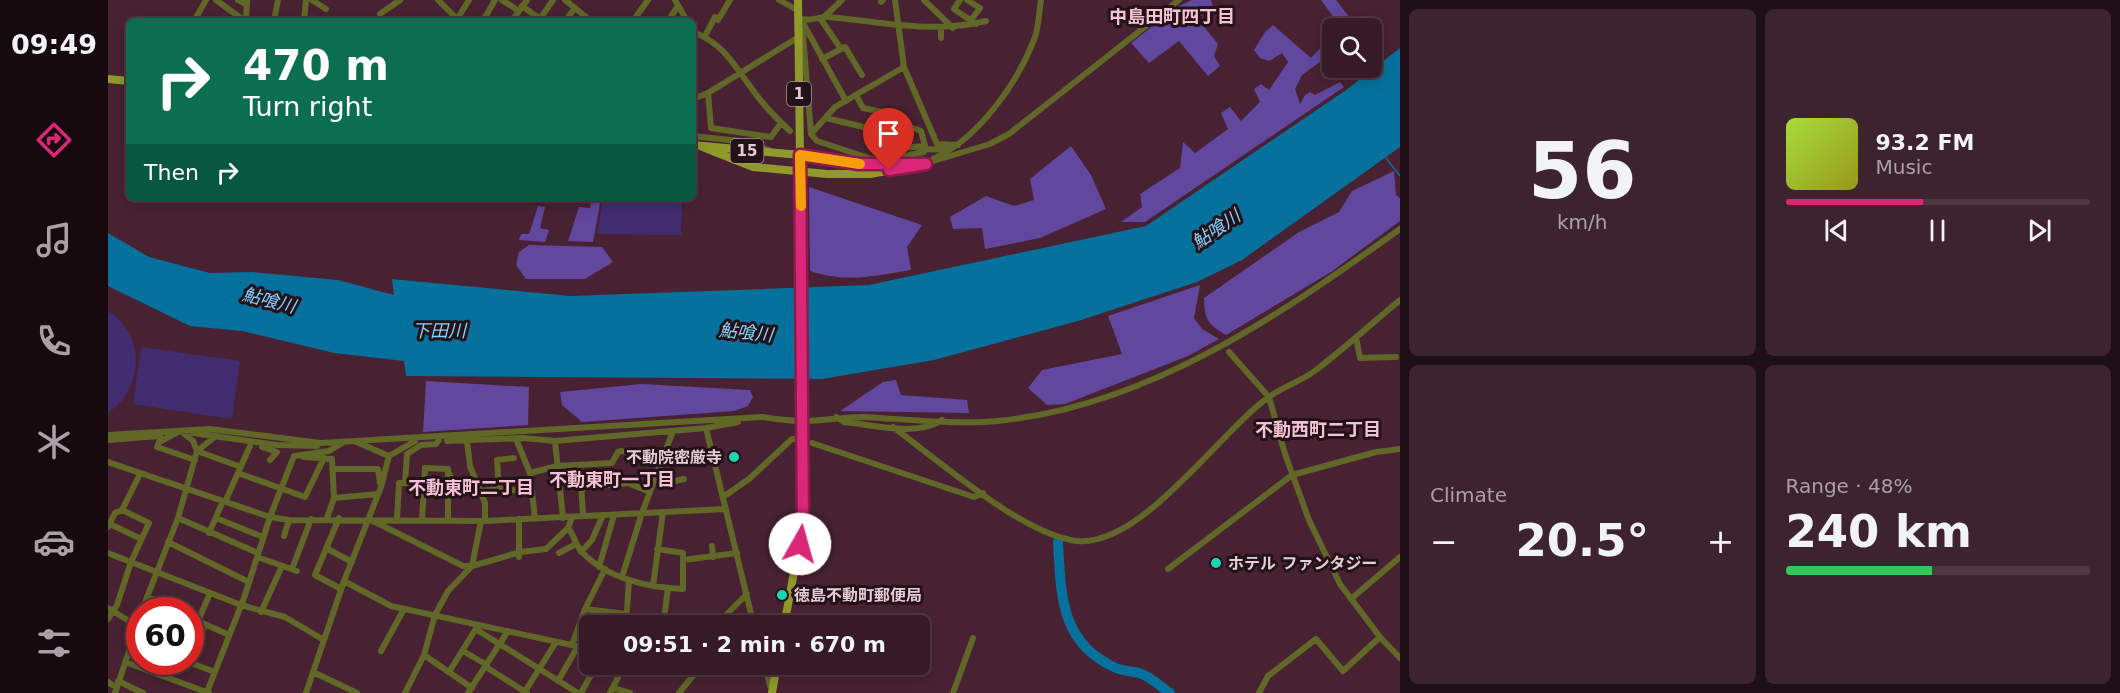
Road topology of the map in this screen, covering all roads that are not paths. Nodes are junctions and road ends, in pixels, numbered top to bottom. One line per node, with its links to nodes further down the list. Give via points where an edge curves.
1 (206, 0): 32 (street)
2 (216, 0): 33 (street)
3 (238, 0): 25 (street)
4 (278, 0): 35 (street)
5 (306, 0): 36 (street)
6 (312, 0): 29 (street)
7 (400, 0): 30 (street)
8 (438, 0): 37 (street)
9 (469, 0): 38 (street)
10 (495, 0): 39 (street)
11 (502, 0): 27 (street)
12 (553, 0): 41 (street)
13 (565, 0): 28 (street)
14 (648, 0): 44 (street)
15 (730, 0): 54 (street)
16 (779, 0): 31 (street)
17 (798, 0): 31 (main road, 1)
18 (842, 0): 47 (street)
19 (895, 0): 50 (street)
20 (924, 0): 52 (street)
21 (960, 0): 49 (street, via 952,12)
22 (967, 0): 49 (street, via 981,7)
23 (1041, 0): 76 (street, via 1036,34 1025,60 985,118)
24 (1179, 0): 82 (street, via 1009,134)
25 (247, 2): 34 (street)
26 (678, 2): 45 (street); 46 (street)
27 (523, 6): 40 (street)
28 (575, 8): 42 (street); 43 (street)
29 (326, 9)
30 (380, 14)
31 (799, 16): 47 (street); 55 (main road, 1); 58 (street); 73 (street)
32 (196, 18)
33 (240, 18)
34 (243, 18)
35 (275, 18)
36 (304, 18)
37 (454, 18)
38 (457, 18)
39 (484, 18)
40 (538, 18)
41 (542, 18)
42 (567, 18)
43 (588, 18)
44 (635, 18)
45 (670, 18)
46 (686, 18)
47 (822, 18): 50 (street); 57 (street)
48 (986, 21): 49 (street)
49 (973, 22): 52 (street)
50 (898, 27): 51 (street); 59 (street)
51 (941, 27): 52 (street); 56 (street)
52 (953, 27)
53 (696, 33): 54 (street)
54 (705, 36): 60 (street)
55 (797, 38): 60 (street); 80 (main road, 1)
56 (941, 38)
57 (841, 49): 58 (street); 62 (street, via 845,47)
58 (822, 59): 67 (street)
59 (904, 67): 65 (street); 76 (street, via 937,144)
60 (741, 70): 64 (street); 70 (street)
61 (108, 72): 63 (street)
62 (862, 75)
63 (112, 80)
64 (708, 93): 66 (street); 70 (street, via 711,128 771,138)
65 (856, 95): 67 (street); 68 (street, via 863,108 882,112)
66 (696, 98)
67 (846, 101): 69 (street, via 828,112)
68 (883, 117): 71 (street); 77 (street, via 921,131)
69 (826, 118): 71 (street); 73 (street)
70 (781, 123): 72 (street)
71 (876, 130): 77 (street, via 871,146 874,150)
72 (790, 131)
73 (811, 134): 81 (street, via 817,141)
74 (696, 136): 79 (street, via 739,141)
75 (696, 145): 79 (main road, 15); 82 (main road, 15, via 753,167 827,174 870,174)
76 (959, 145): 78 (street)
77 (925, 147): 78 (street); 81 (street, via 924,153)
78 (951, 150): 82 (street)
79 (782, 154): 80 (main road, 15)
80 (800, 157): 81 (street); 92 (main road, 1, bridge)
81 (882, 163): 82 (street)
82 (926, 164)
83 (1400, 230): 91 (street, via 1248,332 1198,359 1125,390 1062,410 997,421)
84 (1400, 300): 85 (street)
85 (1356, 338): 87 (street, via 1360,358); 88 (street, via 1314,371)
86 (1229, 352): 88 (street)
87 (1396, 357)
88 (1269, 397): 132 (street); 146 (street, via 1168,496 1103,537 1091,541 1064,538 1031,525)
89 (762, 417): 92 (street); 94 (street); 99 (street)
90 (835, 417): 91 (street); 92 (street); 93 (street, via 844,422)
91 (943, 420): 93 (street, via 915,429)
92 (803, 421): 225 (main road, 1, via 803,524)
93 (893, 427): 146 (street)
94 (706, 428): 95 (street); 148 (street)
95 (673, 430): 109 (street); 124 (street)
96 (178, 432): 97 (street); 98 (street); 103 (street); 105 (street, via 210,429); 116 (street, via 193,441); 121 (street, via 157,447)
97 (108, 435)
98 (216, 436): 104 (street); 116 (street)
99 (430, 438): 100 (street); 107 (street)
100 (418, 439): 106 (street); 118 (street)
101 (516, 439): 108 (street); 109 (street); 130 (street)
102 (799, 439): 148 (street, via 792,439)
103 (108, 440)
104 (238, 440): 112 (street); 113 (street)
105 (284, 440): 110 (street); 112 (street)
106 (353, 441): 110 (street); 118 (street)
107 (439, 441): 108 (street); 135 (street, via 421,445 407,454)
108 (467, 441): 143 (street, via 470,466)
109 (555, 441): 125 (street)
110 (344, 442): 112 (street, via 331,446); 117 (street, via 329,451)
111 (812, 443): 146 (street, via 950,490 974,497)
112 (277, 445): 114 (street)
113 (250, 446): 114 (street); 129 (street)
114 (262, 447): 122 (street, via 277,453)
115 (1400, 449): 132 (street)
116 (197, 451): 121 (street); 129 (street)
117 (294, 456): 119 (street); 138 (street)
118 (389, 456): 137 (street)
119 (324, 458): 127 (street, via 332,459); 138 (street, via 305,497)
120 (514, 458): 141 (street, via 497,460)
121 (195, 460): 140 (street)
122 (270, 460)
123 (108, 462): 131 (street)
124 (660, 463): 126 (street, via 622,451 612,463); 133 (street)
125 (557, 466): 126 (street); 130 (street); 165 (street)
126 (580, 466): 139 (street)
127 (333, 469): 137 (street, via 378,469); 149 (street)
128 (448, 469): 136 (street, via 425,468); 142 (street); 173 (street)
129 (240, 470): 138 (street); 150 (street)
130 (530, 473): 144 (street)
131 (140, 474): 140 (street); 152 (street)
132 (1292, 475): 200 (street); 212 (street, via 1327,560)
133 (655, 476): 134 (street, via 670,482); 145 (street)
134 (684, 479)
135 (405, 483): 136 (street); 168 (street, via 399,483)
136 (424, 483): 172 (street)
137 (381, 487): 147 (street)
138 (281, 488): 159 (street)
139 (583, 488): 145 (street, via 628,483); 158 (street)
140 (186, 489): 150 (street); 161 (street)
141 (499, 489): 143 (street); 144 (street)
142 (458, 491)
143 (481, 491): 174 (street, via 485,503)
144 (532, 492): 170 (street)
145 (650, 492): 155 (street)
146 (983, 493)
147 (378, 494): 149 (street); 167 (street)
148 (723, 497): 151 (street)
149 (334, 498): 163 (street)
150 (224, 502): 159 (street); 162 (street)
151 (726, 509): 154 (street); 189 (street)
152 (122, 510): 153 (street); 180 (street, via 149,523)
153 (111, 512): 175 (street)
154 (663, 512): 155 (street); 185 (street)
155 (642, 513): 157 (street); 202 (street)
156 (603, 515): 157 (street); 158 (street); 186 (street, via 592,540)
157 (614, 515): 199 (street)
158 (583, 516): 160 (street)
159 (270, 517): 171 (street); 179 (street)
160 (572, 517): 165 (street); 176 (street)
161 (177, 518): 177 (street); 181 (street)
162 (216, 518): 177 (street); 179 (street)
163 (327, 518): 164 (street); 166 (street)
164 (339, 518): 167 (street); 184 (street)
165 (563, 518): 170 (street)
166 (311, 519): 171 (street); 197 (street, via 294,570)
167 (369, 519): 168 (street); 196 (street); 198 (street, via 463,566)
168 (397, 519): 172 (street)
169 (519, 519): 170 (street); 174 (street); 190 (street)
170 (535, 519)
171 (289, 520): 178 (street)
172 (422, 520): 173 (street)
173 (448, 520): 174 (street)
174 (483, 521): 198 (street)
175 (109, 526): 180 (street)
176 (568, 528): 182 (street); 190 (street, via 546,549)
177 (209, 533): 191 (street)
178 (284, 536)
179 (263, 537): 191 (street)
180 (141, 539): 195 (street)
181 (168, 542): 201 (street); 205 (street)
182 (576, 544): 186 (street); 188 (street)
183 (712, 546): 192 (street)
184 (326, 548): 196 (street); 208 (street, via 315,575)
185 (657, 549): 194 (street, via 683,553); 206 (street)
186 (581, 552): 199 (street)
187 (108, 553): 195 (street)
188 (559, 553)
189 (737, 553): 192 (street); 210 (street)
190 (520, 554): 198 (street)
191 (257, 555): 197 (street); 205 (street)
192 (713, 557): 194 (street)
193 (1400, 558): 212 (street)
194 (683, 560): 207 (street, via 683,589)
195 (131, 562): 201 (street); 215 (street)
196 (352, 562): 204 (street)
197 (282, 566): 218 (street)
198 (472, 566): 220 (street, via 448,591)
199 (602, 568): 202 (street); 217 (street)
200 (1168, 569)
201 (156, 572): 209 (street); 211 (street)
202 (622, 577): 203 (street)
203 (629, 580): 206 (street); 219 (street)
204 (344, 581): 208 (street); 216 (street)
205 (249, 582): 213 (street)
206 (652, 586): 207 (street)
207 (668, 588): 222 (street)
208 (341, 590): 236 (street)
209 (210, 593): 213 (street); 214 (street)
210 (747, 594): 223 (street); 224 (street)
211 (147, 597)
212 (1351, 599): 234 (street)
213 (241, 605): 218 (street); 233 (street)
214 (204, 607)
215 (111, 609): 226 (street); 227 (street)
216 (404, 609): 220 (street); 241 (street)
217 (585, 609): 219 (street); 221 (street)
218 (261, 612): 236 (street, via 285,617)
219 (627, 614)
220 (435, 615): 229 (street); 243 (street)
221 (583, 615)
222 (664, 615)
223 (726, 615)
224 (752, 615)
225 (786, 615)
226 (108, 618)
227 (126, 619)
228 (205, 624): 231 (street); 233 (street)
229 (477, 627): 232 (street); 238 (street); 242 (street)
230 (579, 627): 239 (street)
231 (204, 628)
232 (508, 631): 237 (street); 238 (street)
233 (230, 635): 249 (street)
234 (1380, 637): 244 (street); 273 (street, via 1343,671 1316,639 1268,676)
235 (974, 638): 272 (street)
236 (324, 640): 250 (street)
237 (556, 642): 239 (street); 248 (street)
238 (500, 645): 246 (street); 248 (street)
239 (575, 646): 240 (street); 257 (street)
240 (579, 647)
241 (381, 651)
242 (463, 651): 246 (street); 251 (street)
243 (424, 655): 251 (street); 267 (street)
244 (1400, 658)
245 (125, 662): 259 (street); 262 (street)
246 (487, 666): 260 (street); 263 (street)
247 (204, 668): 249 (street)
248 (539, 669): 257 (street); 263 (street)
249 (214, 672): 262 (street)
250 (313, 672): 265 (street); 266 (street)
251 (449, 672): 260 (street)
252 (590, 675): 268 (street)
253 (619, 675): 261 (street)
254 (694, 675): 270 (street)
255 (767, 675): 271 (street)
256 (775, 675): 271 (main road)
257 (558, 681): 268 (street)
258 (108, 682): 259 (street)
259 (116, 687): 264 (street)
260 (472, 691)
261 (611, 691): 269 (street)
262 (208, 692)
263 (526, 692)
264 (142, 693)
265 (306, 693)
266 (357, 693)
267 (405, 693)
268 (579, 693)
269 (630, 693)
270 (679, 693)
271 (771, 693)
272 (953, 693)
273 (1259, 693)

